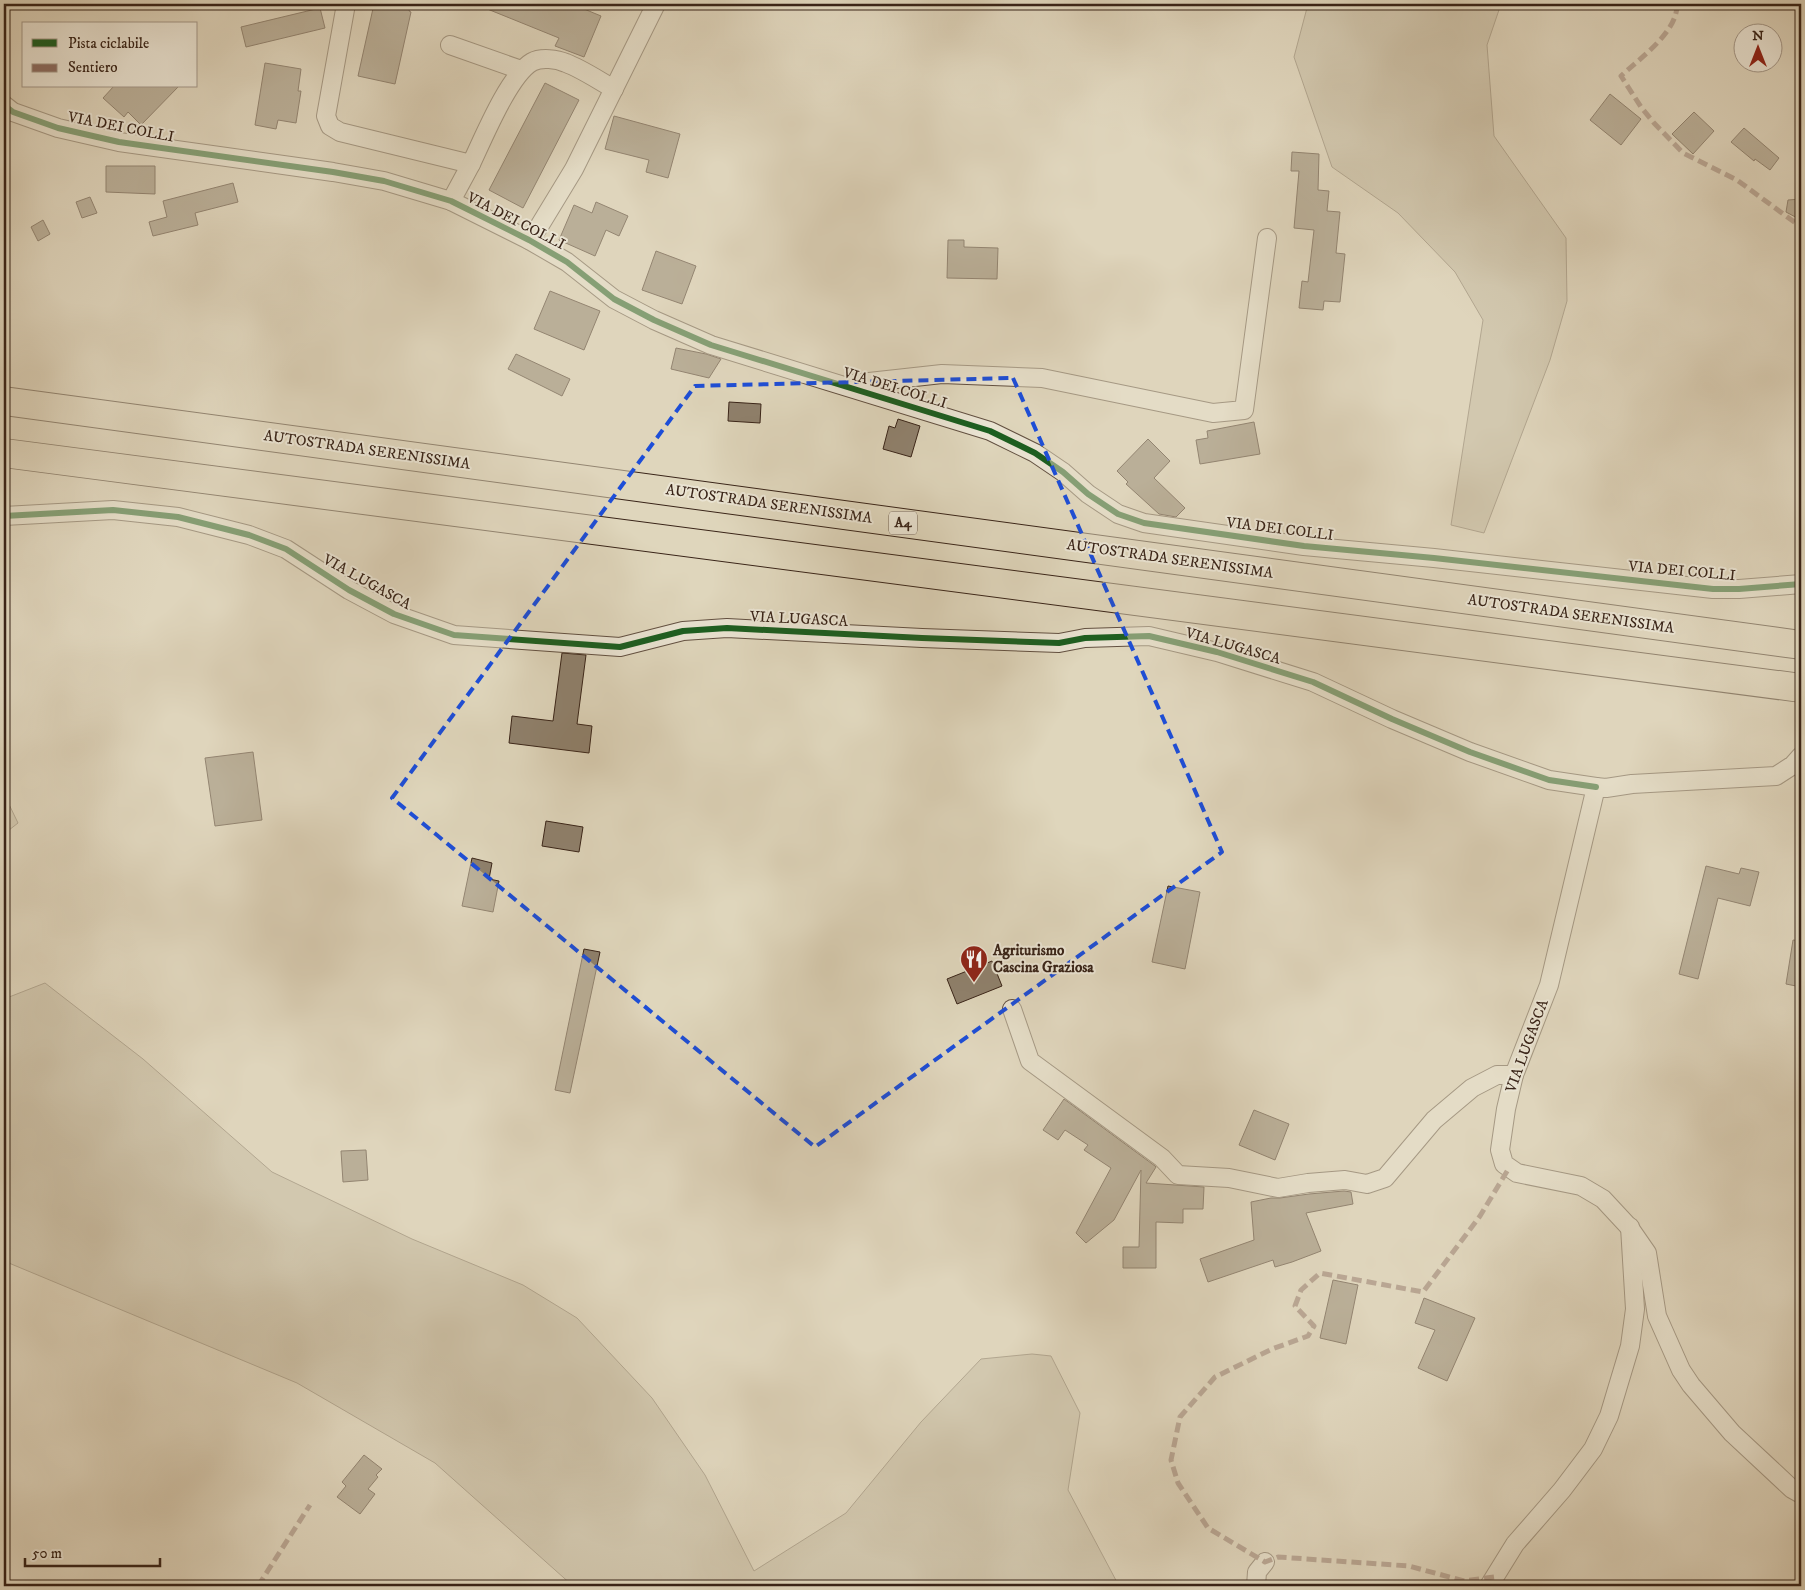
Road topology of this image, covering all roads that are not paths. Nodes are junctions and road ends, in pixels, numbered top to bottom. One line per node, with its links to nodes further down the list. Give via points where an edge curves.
1 (346, 4): 7 (street, via 326,116 330,126 340,132)
2 (656, 4): 5 (street)
3 (450, 46): 4 (street)
4 (521, 70): 5 (street, via 534,61 544,59 565,62); 7 (street)
5 (614, 89): 10 (street, via 574,168)
6 (4, 106): 8 (street, VIA DEI COLLI, via 58,128 119,142 384,181)
7 (471, 164): 8 (street)
8 (451, 202): 10 (street, VIA DEI COLLI)
9 (1267, 238): 11 (street, via 1244,410 1213,413 1042,378 942,374)
10 (529, 240): 11 (street, VIA DEI COLLI, via 567,262 614,299 654,320 711,345)
11 (843, 385): 17 (street, VIA DEI COLLI, via 990,430 1035,453 1118,514 1144,523 1304,546 1713,589)
12 (4, 400): 18 (highway, AUTOSTRADA SERENISSIMA / A4)
13 (4, 453): 19 (highway)
14 (4, 516): 21 (street, VIA LUGASCA, via 113,510 178,517 248,535 286,549 349,590 394,614 454,635 620,647 683,631 727,628 1059,643 1085,638 1149,636 1217,652 1313,682 1470,752 1548,780)
15 (1801, 571): 17 (street)
16 (1801, 584): 17 (street, VIA DEI COLLI)
17 (1773, 585)
18 (1801, 645)
19 (1801, 688)
20 (1801, 756): 21 (street, VIA LUGASCA, via 1776,776)
21 (1596, 787): 23 (street, VIA LUGASCA, via 1549,985)
22 (1012, 1009): 23 (street, via 1030,1061 1162,1158 1178,1175 1229,1178 1278,1188 1345,1180 1367,1184 1385,1178 1434,1120 1472,1088 1497,1075)
23 (1514, 1075): 24 (street, VIA LUGASCA, via 1500,1150 1504,1164 1517,1173 1581,1186 1602,1199)
24 (1630, 1227): 25 (street, VIA LUGASCA, via 1647,1252 1657,1316 1681,1370 1732,1433); 28 (street, via 1635,1309 1630,1346 1610,1416 1593,1449 1516,1544)
25 (1801, 1494)
26 (1265, 1562): 27 (street, via 1257,1572)
27 (1256, 1586)
28 (1489, 1586)

